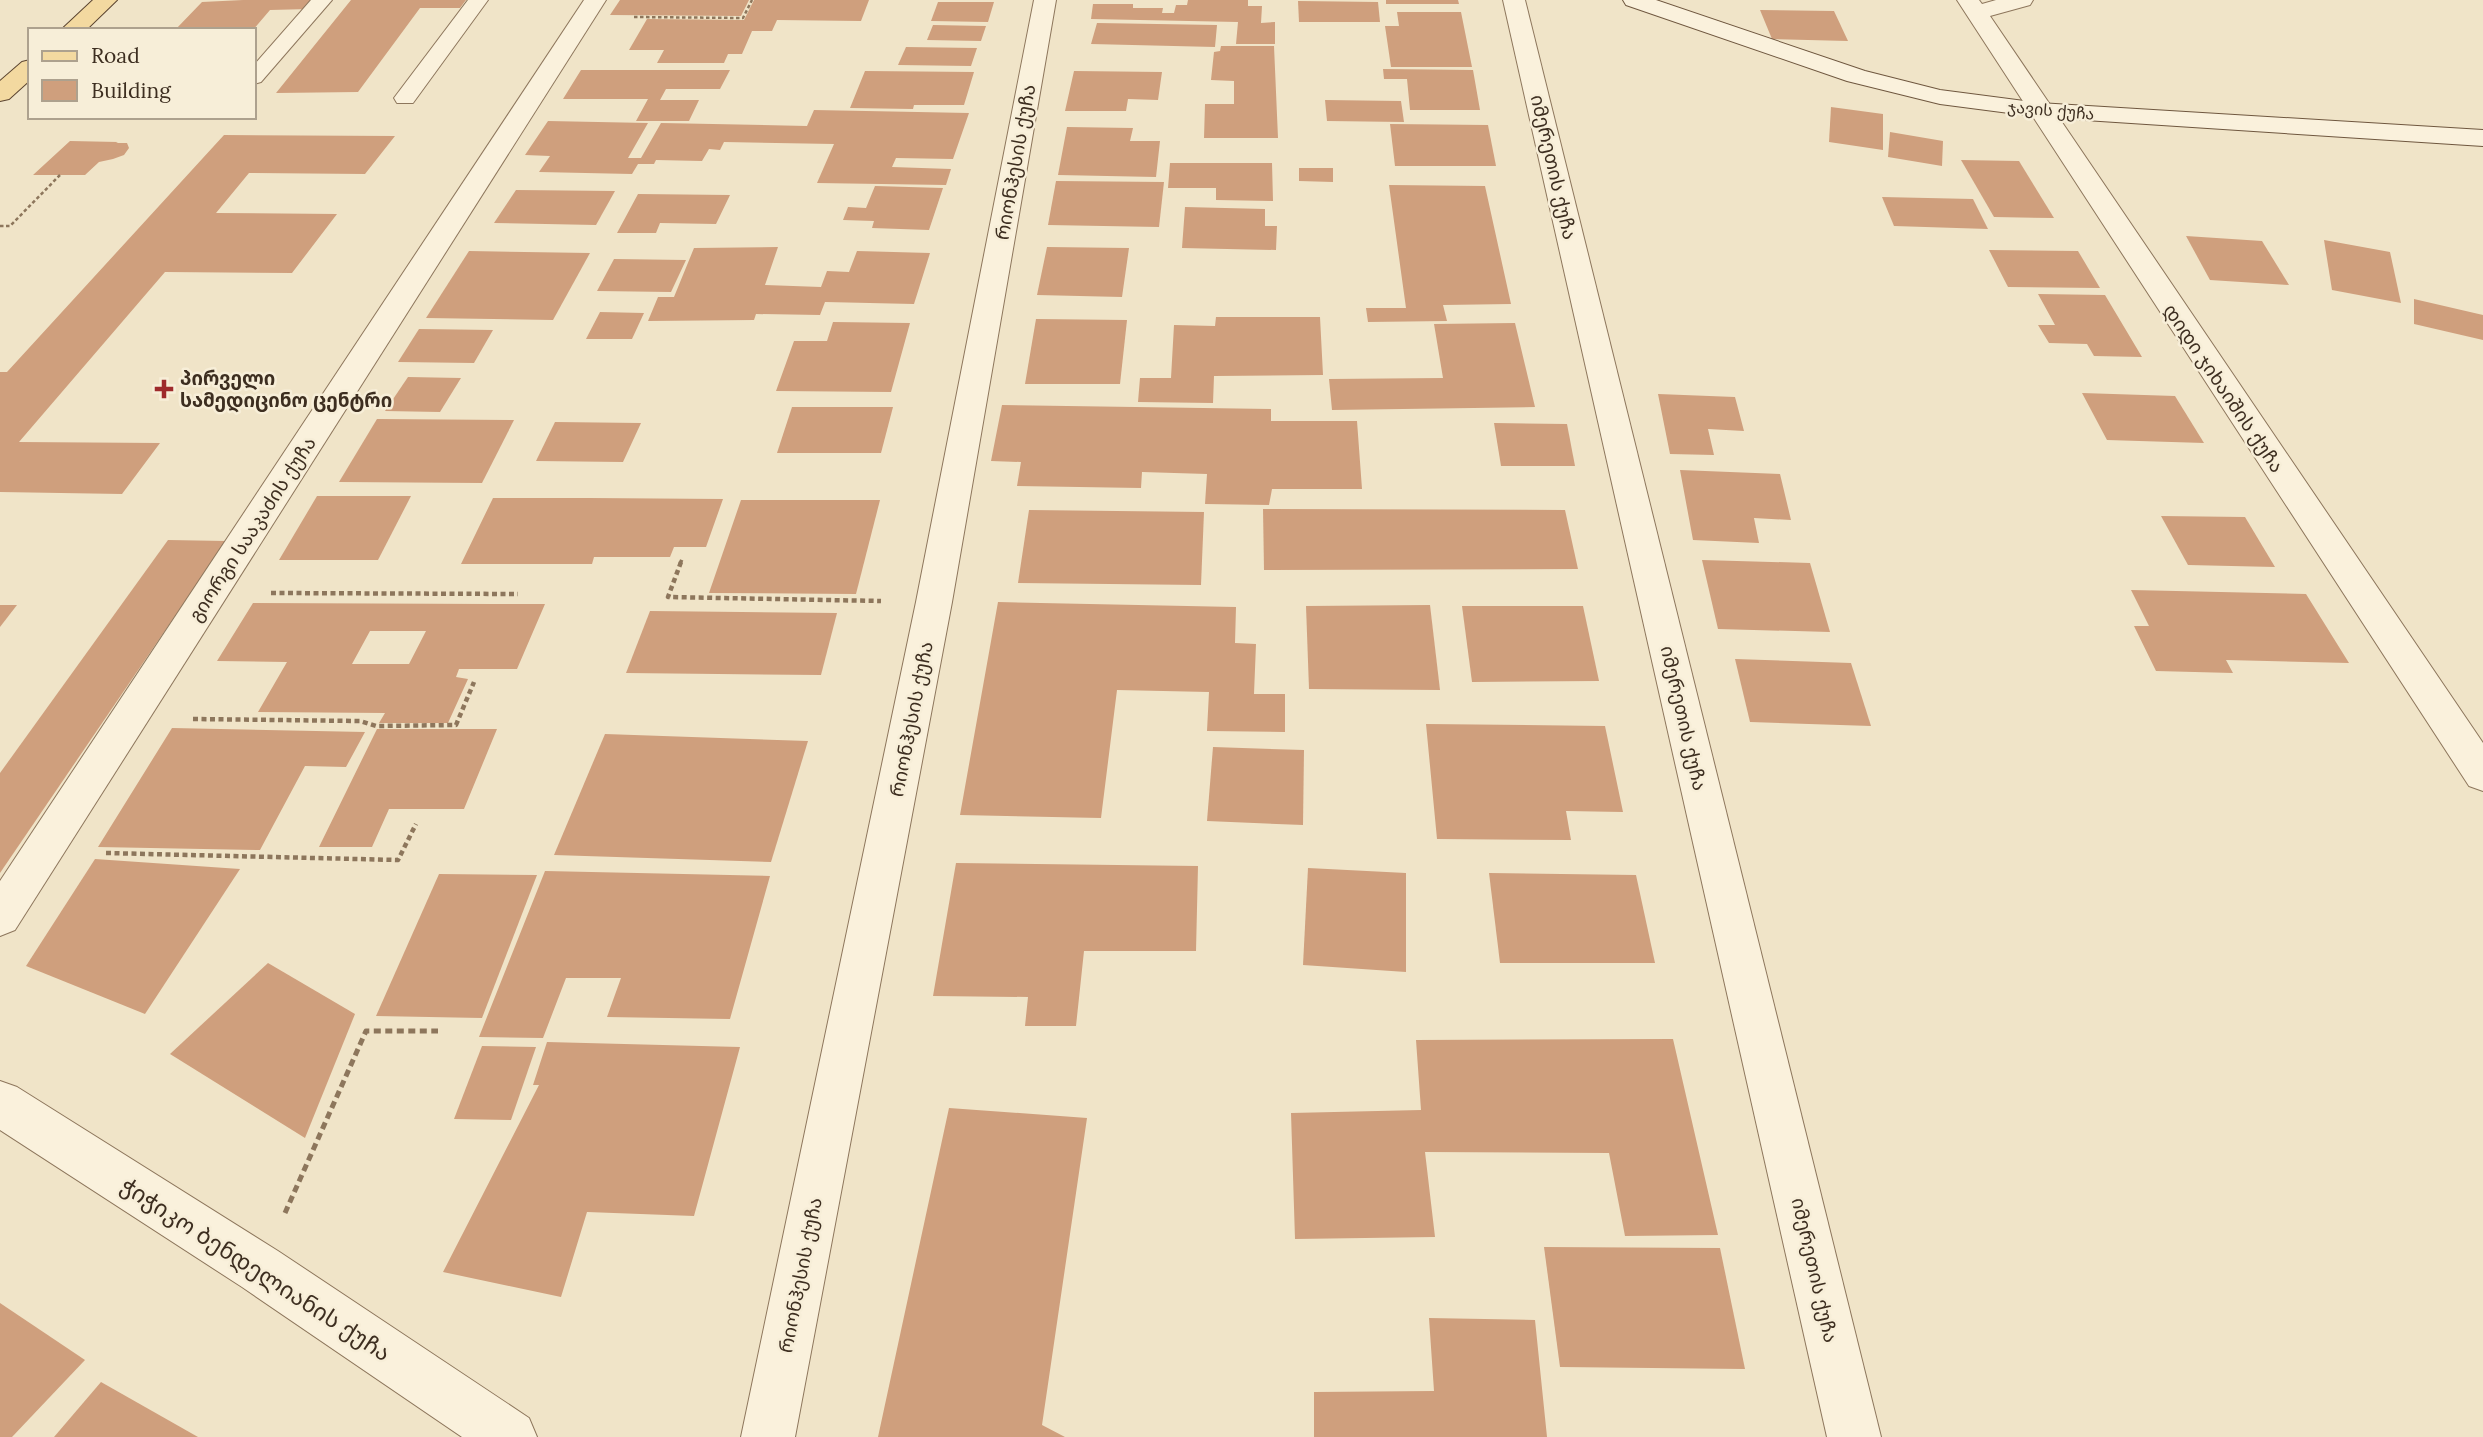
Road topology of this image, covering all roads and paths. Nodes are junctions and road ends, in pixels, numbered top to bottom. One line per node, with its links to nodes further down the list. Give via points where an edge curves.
1 (106, 0): 11 (main road)
2 (322, 0): 13 (lane)
3 (478, 0): 15 (lane)
4 (752, 0): 10 (path, via 743,18)
5 (1045, 0): 23 (street, რიონჰესის ქუჩა)
6 (1514, 0): 36 (street, იმერეთის ქუჩა)
7 (1634, 0): 16 (street, ჯავის ქუჩა, via 1856,76 1940,97)
8 (2022, 0): 9 (street)
9 (1973, 6): 16 (street, დიდი ჯიხაიშის ქუჩა)
10 (590, 8): 21 (street, გიორგი სააკაძის ქუჩა)
11 (74, 28)
12 (28, 69): 14 (main road)
13 (256, 76)
14 (0, 94)
15 (405, 98)
16 (2039, 110): 17 (street, ჯავის ქუჩა); 26 (street, დიდი ჯიხაიშის ქუჩა)
17 (2483, 138)
18 (60, 175): 19 (path, via 10,226)
19 (0, 226)
20 (682, 559): 23 (path, via 668,597)
21 (210, 593): 22 (path); 25 (street, გიორგი სააკაძის ქუჩა)
22 (518, 594)
23 (934, 602): 35 (street, რიონჰესის ქუჩა)
24 (474, 682): 25 (path, via 456,725)
25 (129, 718): 29 (street, გიორგი სააკაძის ქუჩა)
26 (2472, 744): 27 (street, დიდი ჯიხაიშის ქუჩა)
27 (2483, 775)
28 (416, 824): 29 (path, via 398,860)
29 (42, 852): 30 (street, გიორგი სააკაძის ქუჩა)
30 (0, 917)
31 (438, 1031): 33 (path, via 366,1031)
32 (0, 1103): 33 (street, ჭიჭიკო ბენდელიანის ქუჩა)
33 (260, 1269): 34 (street, ჭიჭიკო ბენდელიანის ქუჩა)
34 (510, 1437)
35 (768, 1437)
36 (1854, 1437)

